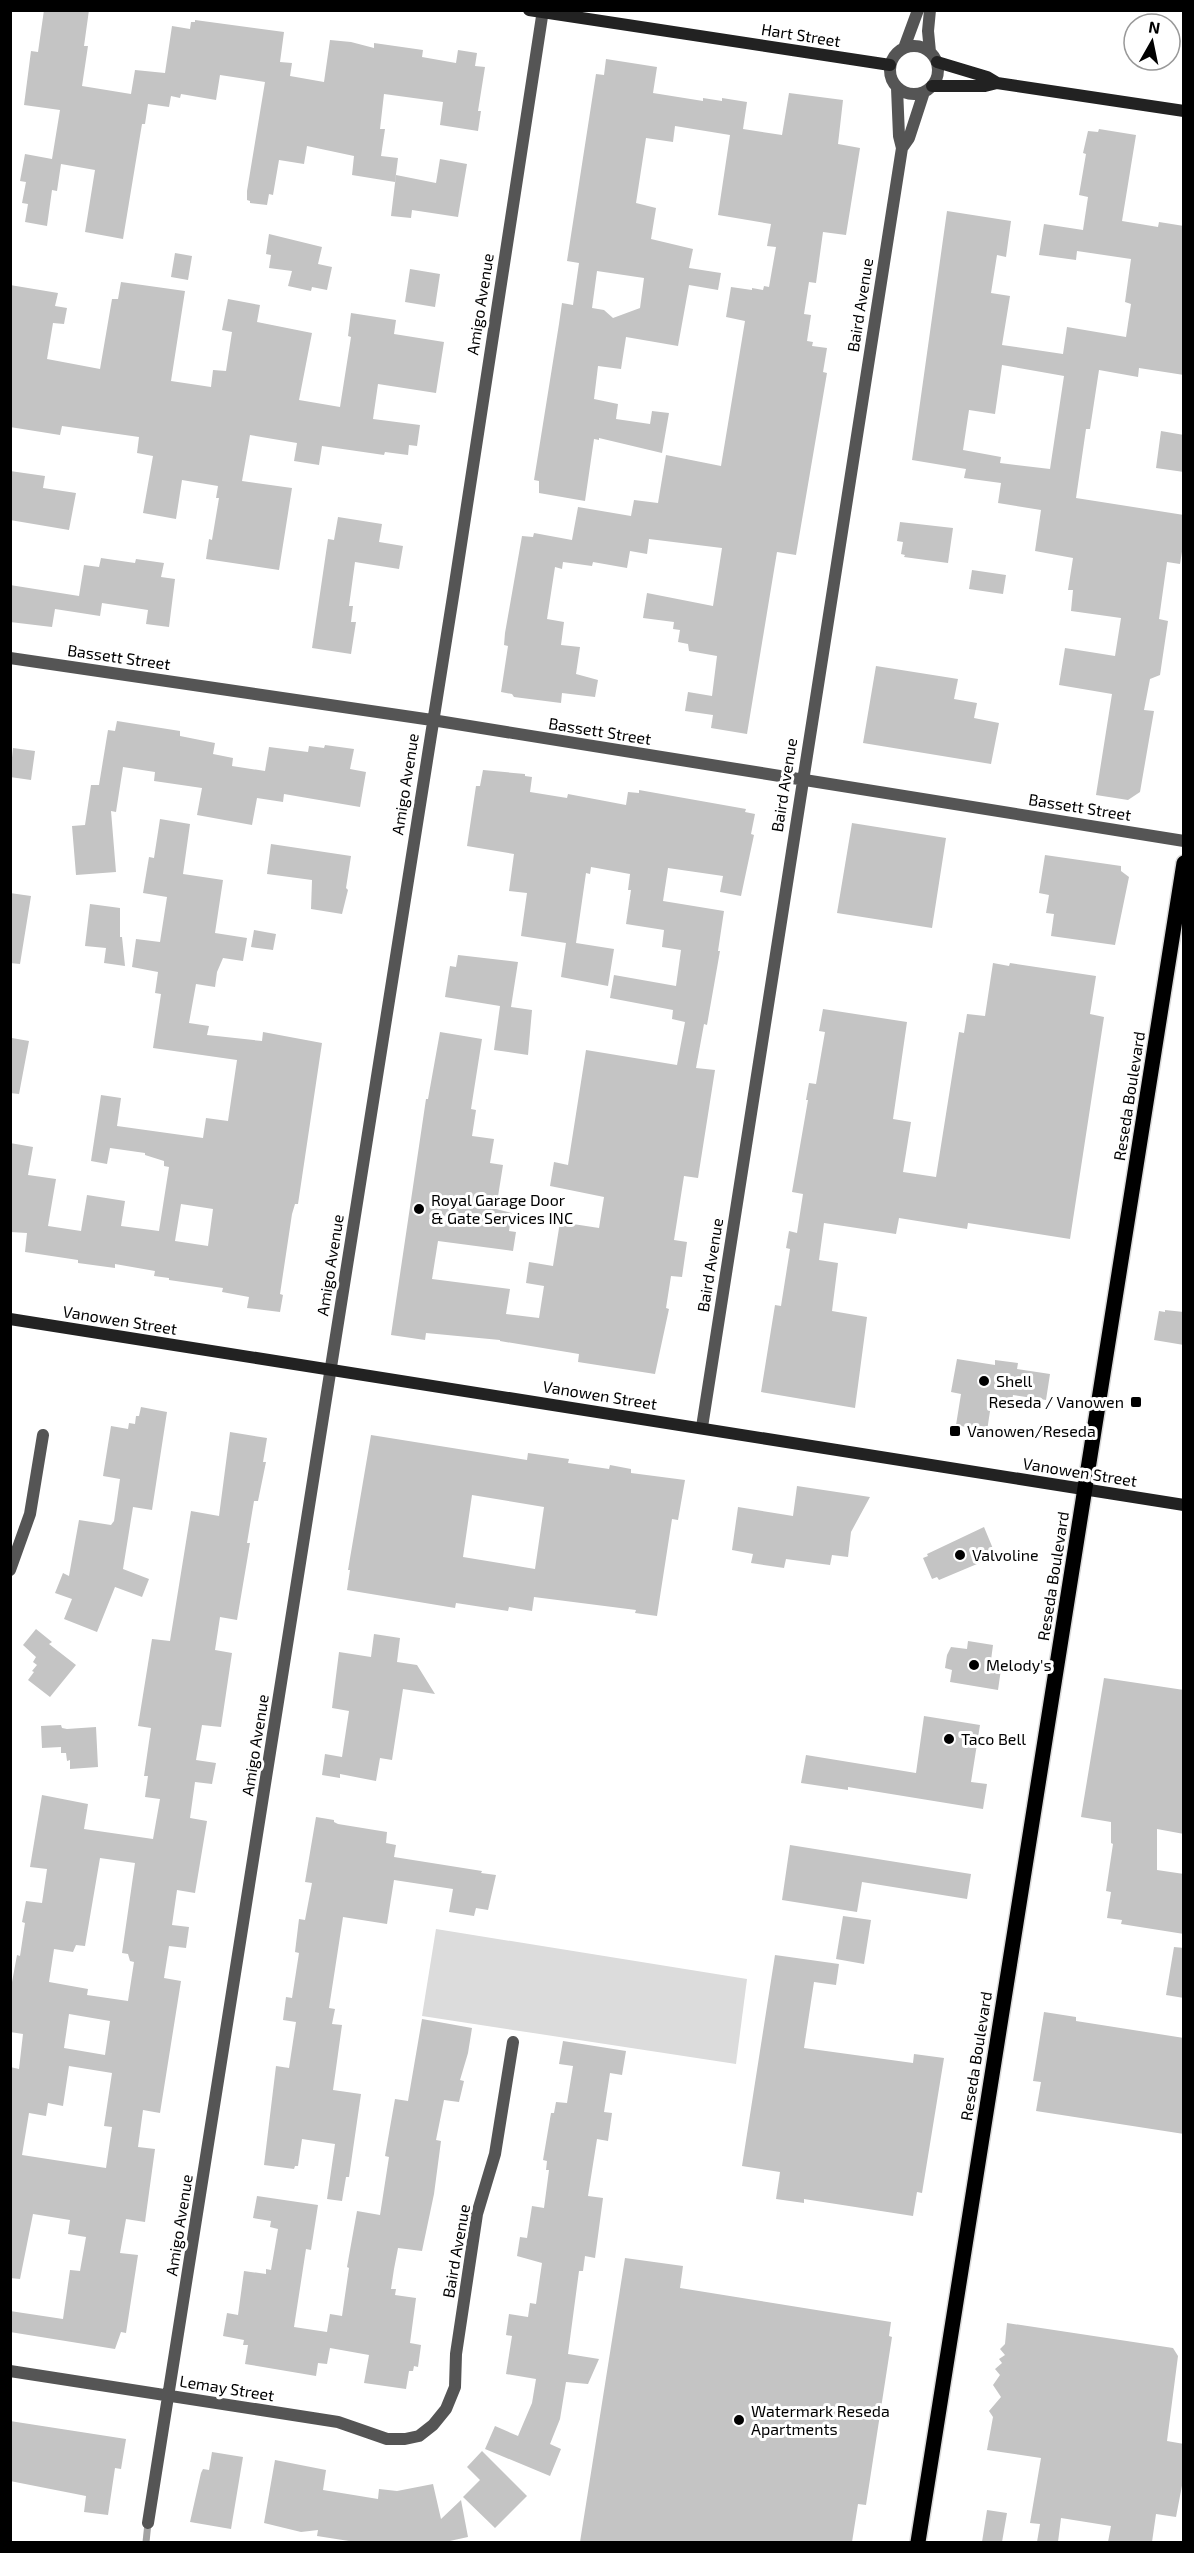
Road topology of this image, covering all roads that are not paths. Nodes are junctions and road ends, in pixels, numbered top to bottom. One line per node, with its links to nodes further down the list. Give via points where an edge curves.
1 (529, 10): 4 (main road, Hart Street)
2 (918, 10): 5 (street)
3 (930, 10): 6 (street, via 928,31)
4 (542, 12): 7 (main road, Hart Street); 14 (street, Amigo Avenue)
5 (904, 48): 6 (street, via 918,46); 7 (street)
6 (934, 57): 8 (main road); 10 (street, via 938,75)
7 (890, 65): 9 (street)
8 (997, 83): 10 (main road); 11 (main road)
9 (897, 88): 10 (street, via 910,94); 12 (street, Baird Avenue)
10 (928, 89): 12 (street, Baird Avenue)
11 (1184, 111)
12 (902, 148): 15 (street, Baird Avenue)
13 (10, 658): 14 (street, Bassett Street)
14 (432, 720): 15 (street, Bassett Street); 19 (street, Amigo Avenue)
15 (801, 780): 16 (street, Bassett Street); 20 (street, Baird Avenue)
16 (1184, 841)
17 (1184, 863): 22 (main road, Reseda Boulevard)
18 (10, 1319): 19 (main road, Vanowen Street)
19 (330, 1370): 20 (main road, Vanowen Street); 27 (street, Amigo Avenue)
20 (702, 1427): 22 (main road, Vanowen Street)
21 (43, 1435): 24 (street, via 30,1514)
22 (1084, 1489): 23 (main road, Vanowen Street); 30 (main road, Reseda Boulevard)
23 (1184, 1505)
24 (10, 1570)
25 (513, 2042): 28 (street, Baird Avenue, via 495,2154 477,2214 456,2354 455,2387 446,2409)
26 (10, 2370): 27 (street, Lemay Street)
27 (168, 2395): 28 (street, Lemay Street, via 338,2422 387,2439 419,2436); 29 (street, Amigo Avenue)
28 (433, 2425)
29 (148, 2523)
30 (918, 2542)

